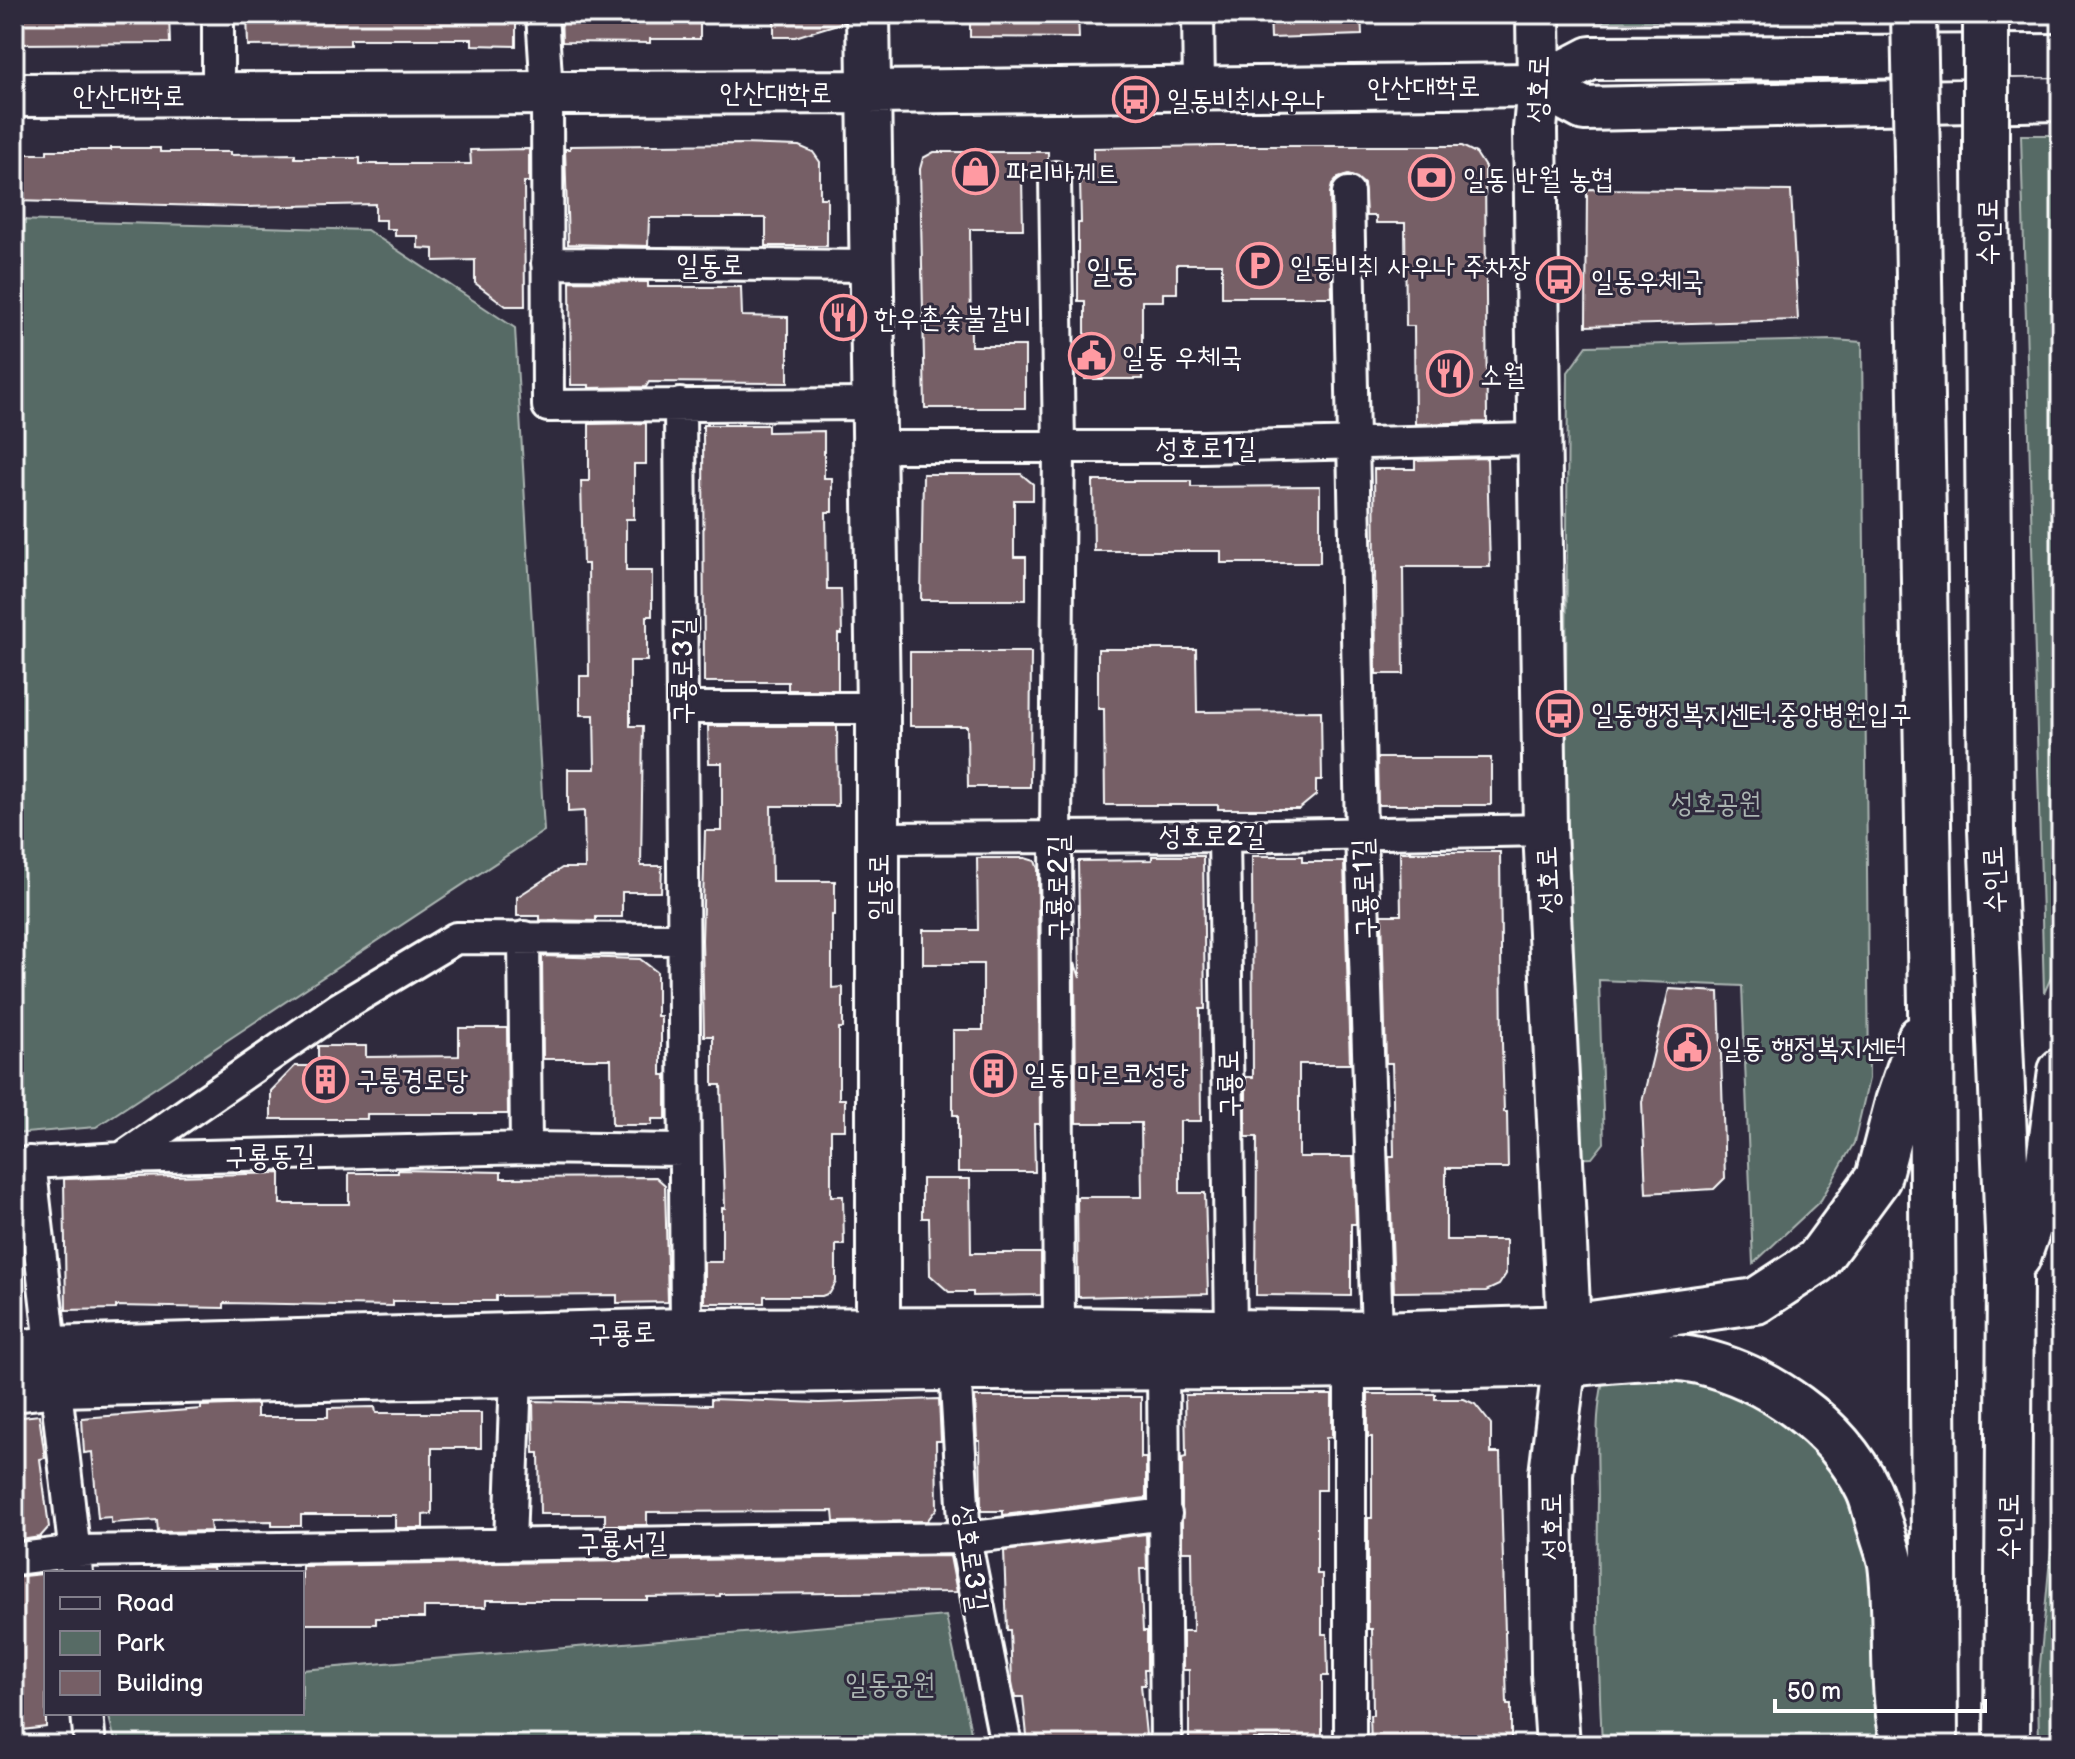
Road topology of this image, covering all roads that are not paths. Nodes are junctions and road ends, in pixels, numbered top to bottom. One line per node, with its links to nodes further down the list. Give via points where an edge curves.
1 (218, 14): 14 (street)
2 (542, 14): 11 (street)
3 (868, 14): 12 (street, 일동로)
4 (1198, 14): 10 (street)
5 (1538, 14): 9 (street, 성호로)
6 (1914, 14): 35 (highway, bridge)
7 (1986, 14): 41 (highway, 수인로, bridge, via 1991,830)
8 (2061, 56): 9 (street, 안산대학로, via 1591,58)
9 (1539, 85): 10 (street, 안산대학로); 15 (street, 안산대학로, via 1584,109); 22 (street, 성호로)
10 (1199, 88): 12 (street, 안산대학로)
11 (547, 92): 12 (street, 안산대학로); 14 (street, 안산대학로); 18 (street)
12 (869, 92): 19 (street, 일동로)
13 (14, 95): 14 (street, 안산대학로)
14 (218, 95)
15 (2061, 99)
16 (1055, 177): 25 (street)
17 (1348, 193): 23 (street)
18 (547, 263): 19 (street, 일동로); 20 (street, via 548,406)
19 (873, 266): 21 (street, 일동로)
20 (680, 404): 21 (street); 26 (street, 구룡로3길)
21 (873, 404): 24 (street, 일동로)
22 (1538, 439): 23 (street, 성호로1길); 28 (street, 성호로)
23 (1352, 445): 25 (street, 성호로1길); 29 (street, 구룡로1길)
24 (874, 447): 25 (street, 성호로1길); 27 (street, 일동로)
25 (1059, 447): 30 (street, 구룡로2길)
26 (683, 708): 27 (street); 34 (street, 구룡로3길)
27 (878, 708): 32 (street, 일동로)
28 (1545, 830): 29 (street, 성호로2길); 47 (street, 성호로)
29 (1361, 833): 31 (street, 성호로2길); 46 (street, 구룡로1길)
30 (1056, 836): 31 (street, 성호로2길); 32 (street, 성호로2길); 43 (street, 구룡로2길)
31 (1224, 836): 45 (street, 구룡로)
32 (878, 838): 42 (street, 일동로)
33 (524, 937): 34 (street); 37 (street); 39 (street, via 456,938 339,1008)
34 (682, 939): 38 (street, 구룡로3길)
35 (1931, 1005): 47 (highway, via 1878,1178 1817,1261 1756,1301); 67 (highway)
36 (2061, 1071): 41 (highway, via 2047,1175)
37 (526, 1148): 38 (street, 구룡동길); 39 (street, 구룡동길)
38 (683, 1150): 44 (street, 구룡로3길)
39 (122, 1158): 40 (street, 구룡동길)
40 (22, 1163): 48 (street)
41 (2010, 1279): 68 (highway, 수인로)
42 (879, 1328): 43 (street, 구룡로); 44 (street, 구룡로); 52 (street, 일동로)
43 (1059, 1329): 45 (street, 구룡로)
44 (686, 1330): 48 (street, 구룡로)
45 (1231, 1331): 46 (street, 구룡로)
46 (1377, 1333): 47 (street, 구룡로)
47 (1568, 1345): 51 (street, 구룡로); 65 (street, 성호로, via 1551,1474); 66 (highway, via 1630,1359 1697,1361 1743,1375 1796,1406 1833,1440 1869,1490 1890,1559 1897,1715)
48 (40, 1362): 53 (street, 구룡로); 54 (street, 구룡로); 59 (street)
49 (955, 1369): 50 (street, 구룡로); 52 (street, 구룡로); 56 (street, 성호로3길)
50 (1163, 1369): 51 (street, 구룡로); 55 (street)
51 (1350, 1369): 64 (street)
52 (878, 1371): 53 (street, 구룡로)
53 (516, 1374): 57 (street)
54 (14, 1390)
55 (1166, 1514): 56 (street, 구룡서길); 63 (street)
56 (965, 1538): 57 (street, 구룡서길); 62 (street, 성호로3길)
57 (510, 1543): 59 (street, 구룡서길)
58 (14, 1559): 59 (street, 구룡서길)
59 (77, 1562)
60 (87, 1715): 61 (street)
61 (90, 1745)
62 (1006, 1745)
63 (1166, 1745)
64 (1350, 1745)
65 (1558, 1745)
66 (1905, 1745)
67 (1935, 1745)
68 (2007, 1745)

